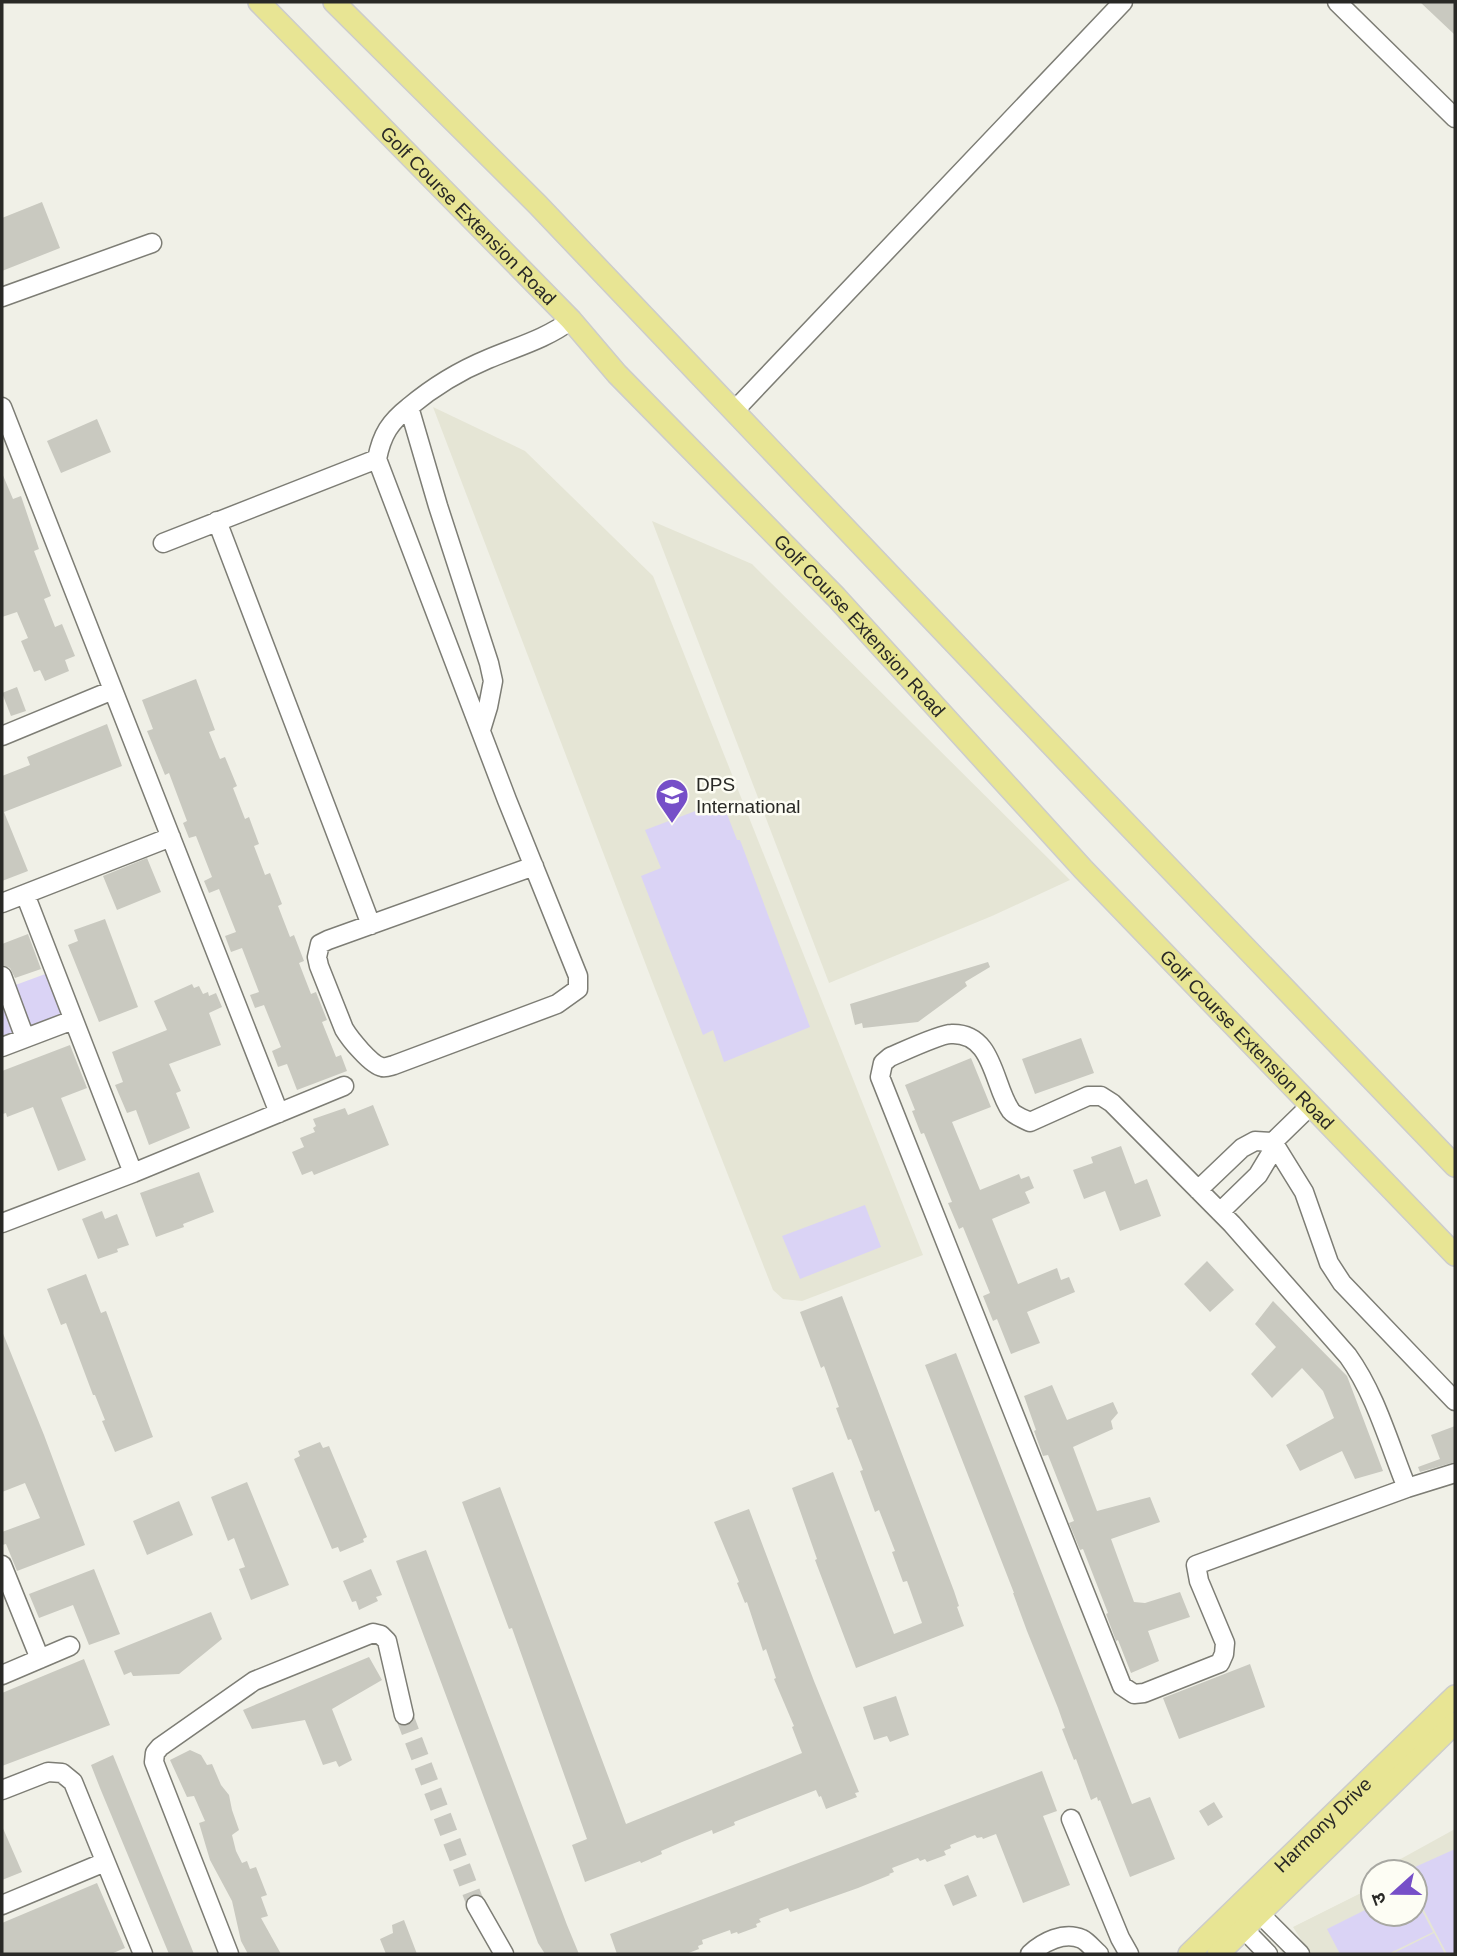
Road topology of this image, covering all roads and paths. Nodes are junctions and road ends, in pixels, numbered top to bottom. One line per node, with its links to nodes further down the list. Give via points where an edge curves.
1 (259, 2): 8 (main road, Golf Course Extension Road)
2 (334, 2): 11 (main road, via 538,205)
3 (1123, 2): 11 (street)
4 (1337, 2): 5 (street)
5 (1455, 118)
6 (152, 243): 7 (street)
7 (2, 297)
8 (570, 320): 10 (street, via 556,331 450,377); 29 (main road, Golf Course Extension Road, via 835,597 1083,869)
9 (2, 407): 15 (street)
10 (409, 407): 12 (street, via 381,439); 16 (street, via 489,663 493,681)
11 (734, 411): 32 (main road)
12 (377, 459): 13 (street); 16 (street)
13 (217, 521): 14 (street); 22 (street)
14 (163, 542)
15 (113, 690): 17 (street); 18 (street)
16 (481, 730): 19 (street)
17 (2, 736)
18 (171, 837): 20 (street); 30 (street)
19 (534, 866): 22 (street); 22 (street, via 578,976 578,989 557,1004 382,1067 349,1038 317,957 320,944)
20 (25, 894): 21 (street); 25 (street)
21 (2, 903)
22 (371, 925)
23 (2, 976): 24 (street)
24 (9, 1018): 26 (street)
25 (74, 1020): 26 (street); 33 (street)
26 (25, 1038): 27 (street)
27 (2, 1047)
28 (344, 1086): 30 (street)
29 (1311, 1105): 31 (street); 37 (main road, Golf Course Extension Road)
30 (279, 1113): 33 (street)
31 (1273, 1142): 34 (street, via 1255,1141 1242,1148); 35 (street, via 1258,1175); 38 (street, via 1304,1192 1329,1264 1342,1283)
32 (1455, 1166)
33 (133, 1173): 36 (street)
34 (1198, 1190): 35 (street); 40 (street, via 1101,1096 1088,1096 1030,1122 1013,1114 988,1055 969,1037 950,1034 883,1063 880,1077 1122,1686 1133,1694 1144,1693 1220,1662 1225,1643 1196,1565)
35 (1226, 1218): 40 (street, via 1360,1373)
36 (2, 1223)
37 (1455, 1255)
38 (1455, 1401)
39 (1455, 1473): 40 (street)
40 (1407, 1488)
41 (2, 1565): 42 (street)
42 (7, 1591): 44 (street)
43 (71, 1646): 44 (street)
44 (40, 1659): 45 (street)
45 (2, 1675)
46 (1455, 1696): 54 (main road, Harmony Drive)
47 (404, 1715): 57 (street, via 387,1641 373,1633 254,1681 160,1747 154,1762)
48 (1455, 1724): 54 (main road, Harmony Drive)
49 (2, 1790): 51 (street, via 48,1772 62,1773 73,1782)
50 (1071, 1819): 61 (street)
51 (105, 1862): 52 (street); 56 (street)
52 (2, 1905)
53 (476, 1905): 58 (street)
54 (1252, 1906): 55 (main road, Harmony Drive); 65 (street)
55 (1237, 1922): 62 (main road, Harmony Drive); 63 (main road, Harmony Drive); 64 (street)
56 (143, 1954)
57 (229, 1954)
58 (504, 1954)
59 (1030, 1954): 60 (street, via 1051,1940 1072,1937 1084,1940)
60 (1098, 1954)
61 (1129, 1954)
62 (1189, 1954)
63 (1218, 1954)
64 (1268, 1954)
65 (1300, 1954)

